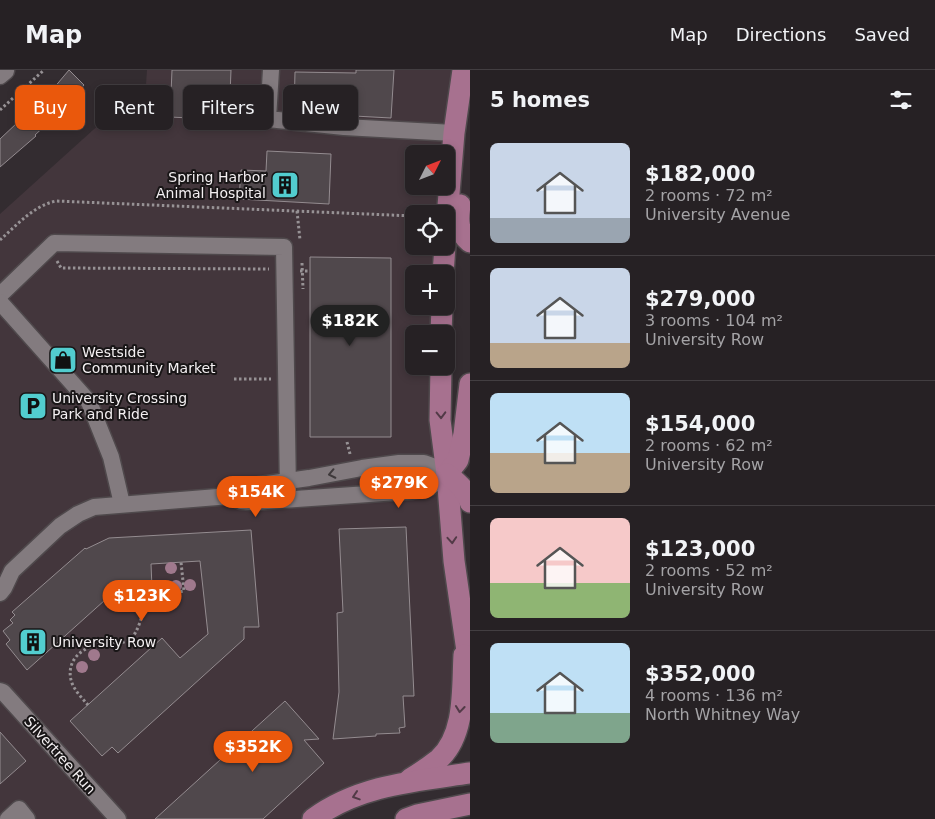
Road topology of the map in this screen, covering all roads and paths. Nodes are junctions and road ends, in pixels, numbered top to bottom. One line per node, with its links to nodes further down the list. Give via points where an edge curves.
1 (6, 70): 5 (street)
2 (44, 70): 6 (path)
3 (271, 70): 7 (street, via 268,119)
4 (463, 70): 7 (main road)
5 (0, 76)
6 (0, 110)
7 (454, 133): 8 (main road); 11 (main road, via 462,186 458,221 460,231)
8 (448, 205)
9 (405, 216): 10 (path, via 56,201 37,208)
10 (0, 240)
11 (470, 242)
12 (55, 258): 13 (path, via 61,268)
13 (284, 270): 14 (path); 15 (street, via 284,247 54,243); 19 (street)
14 (308, 271)
15 (0, 295)
16 (0, 302): 28 (street, via 89,402 111,457)
17 (441, 375): 23 (main road, one-way to 23, via 440,420)
18 (234, 379): 19 (path)
19 (286, 379): 24 (street)
20 (470, 384): 23 (main road, via 458,460)
21 (347, 442): 22 (path)
22 (350, 455)
23 (447, 474): 24 (street, one-way to 24, via 416,462); 26 (street, via 432,486 418,490); 27 (main road, via 461,486); 32 (main road, one-way to 32)
24 (287, 481): 25 (street, via 249,486); 26 (street)
25 (230, 496): 26 (street, via 248,502); 28 (street)
26 (288, 500)
27 (470, 502)
28 (122, 504): 30 (street, via 94,507 78,514)
29 (181, 562): 35 (path, via 184,591 157,596 147,602 138,628 130,639 121,644 88,647 78,654 70,667 71,680)
30 (6, 573): 31 (street)
31 (0, 593)
32 (465, 642): 33 (main road); 37 (main road, one-way to 37, via 460,712 451,743 440,758)
33 (470, 672)
34 (1, 687): 42 (street, Silvertree Run)
35 (88, 705)
36 (470, 773): 37 (main road)
37 (403, 783): 43 (main road, one-way to 43, via 347,799)
38 (470, 804): 39 (main road)
39 (417, 818)
40 (8, 819): 41 (street, via 19,809)
41 (27, 819)
42 (118, 819)
43 (313, 819)

